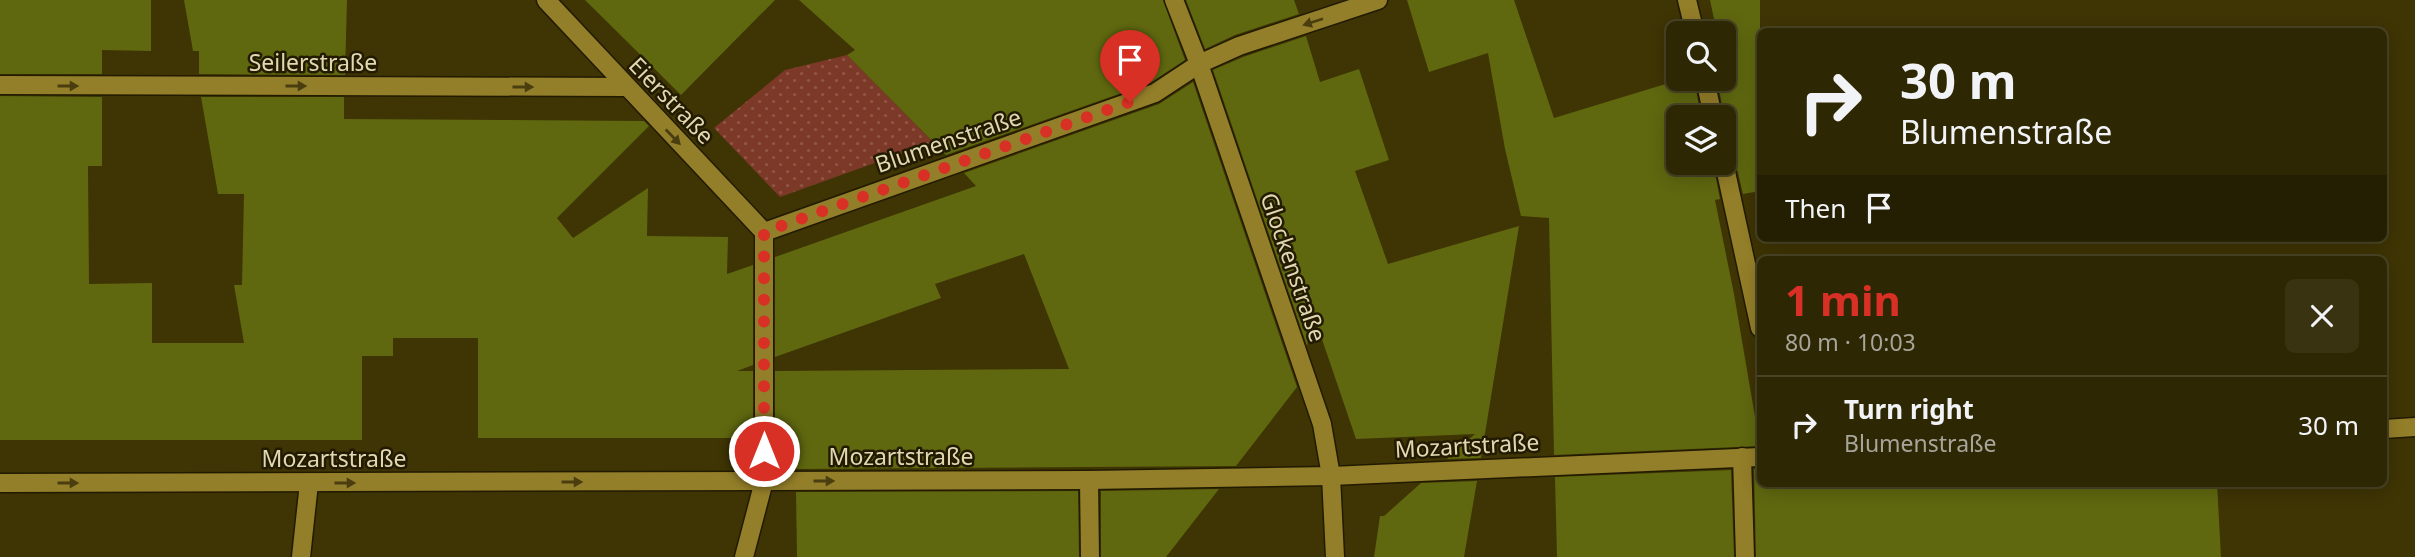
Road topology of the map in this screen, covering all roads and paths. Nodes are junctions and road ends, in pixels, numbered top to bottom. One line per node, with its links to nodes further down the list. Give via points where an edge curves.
1 (546, 0): 8 (street, Eierstraße)
2 (1174, 0): 6 (street, Glockenstraße)
3 (1378, 0): 6 (street, Blumenstraße, one-way to 6)
4 (1687, 0): 5 (street)
5 (1692, 21)
6 (1199, 64): 10 (street, Blumenstraße, via 1155,93); 16 (street, Glockenstraße, via 1322,424)
7 (0, 85): 8 (street, Seilerstraße, one-way to 8)
8 (626, 88): 10 (street, Eierstraße, one-way to 10)
9 (1727, 175): 11 (street)
10 (764, 232): 18 (street)
11 (1757, 314)
12 (2415, 427): 13 (street)
13 (2387, 429)
14 (1742, 457): 15 (street, Mozartstraße); 16 (street, Mozartstraße); 25 (street)
15 (1757, 457)
16 (1331, 476): 17 (street, Mozartstraße); 24 (street, Glockenstraße)
17 (1089, 480): 18 (street, Mozartstraße, one-way to 17); 23 (street)
18 (764, 481): 20 (street, Mozartstraße, one-way to 18); 22 (street)
19 (0, 483): 20 (street, Mozartstraße, one-way to 20)
20 (309, 483): 21 (street)
21 (301, 557)
22 (744, 557)
23 (1090, 557)
24 (1335, 557)
25 (1745, 557)

